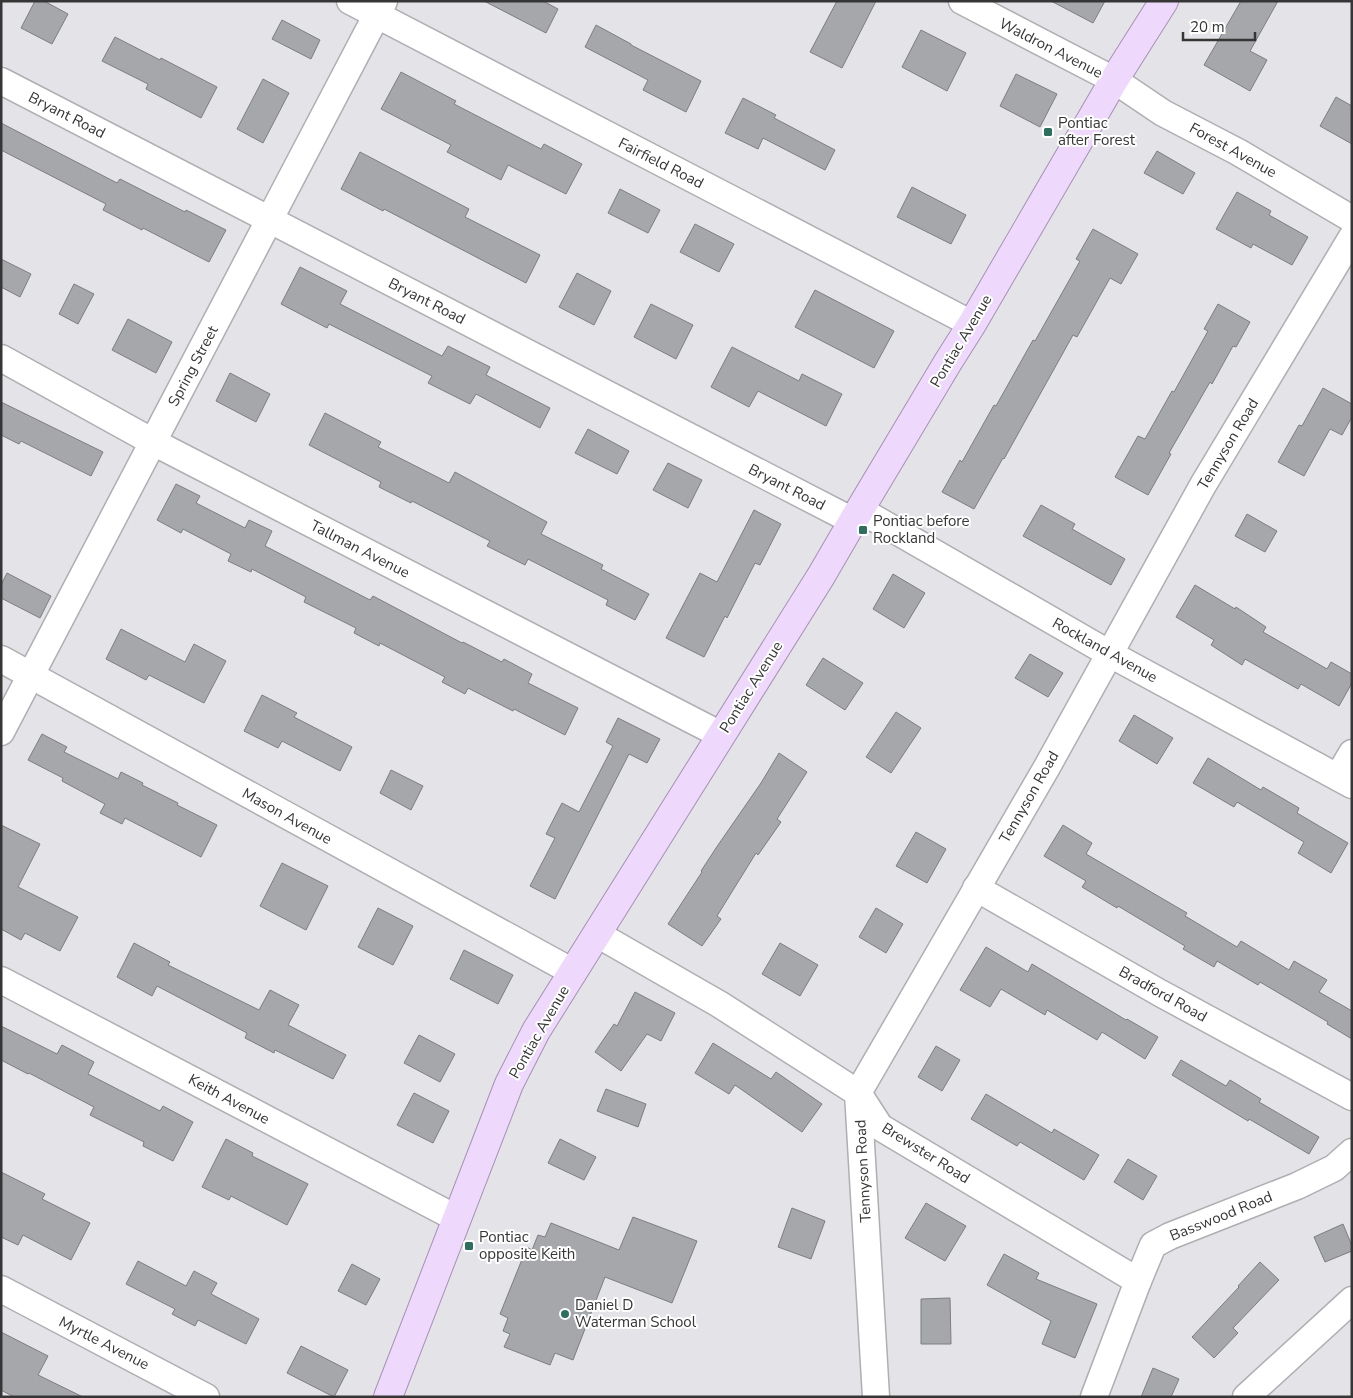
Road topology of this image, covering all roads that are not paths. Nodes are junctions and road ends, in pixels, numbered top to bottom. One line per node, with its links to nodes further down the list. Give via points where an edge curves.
1 (350, 1): 4 (street, Fairfield Road)
2 (962, 1): 5 (street, Waldron Avenue)
3 (1164, 1): 5 (main road, Pontiac Avenue)
4 (381, 8): 8 (street, Spring Street); 10 (street, Fairfield Road)
5 (1114, 80): 7 (street, Forest Avenue, via 1163,113 1238,152); 10 (main road, Pontiac Avenue)
6 (1, 81): 8 (street, Bryant Road)
7 (1352, 219)
8 (270, 220): 12 (street, Spring Street); 13 (street, Bryant Road)
9 (1352, 237): 14 (street, Tennyson Road, via 1203,486)
10 (972, 324): 13 (main road, Pontiac Avenue)
11 (1, 358): 12 (street, Tallman Avenue)
12 (153, 442): 16 (street, Spring Street); 18 (street, Tallman Avenue)
13 (857, 515): 14 (street, Rockland Avenue); 18 (main road, Pontiac Avenue)
14 (1110, 654): 20 (street, Rockland Avenue); 21 (street, Tennyson Road)
15 (1, 659): 16 (street, Mason Avenue)
16 (31, 675): 17 (street, Spring Street); 23 (street, Mason Avenue)
17 (1, 732)
18 (721, 735): 22 (main road, Pontiac Avenue)
19 (1352, 753): 20 (street)
20 (1345, 781)
21 (976, 888): 25 (street, Tennyson Road); 26 (street, Bradford Road)
22 (597, 934): 23 (main road, Pontiac Avenue); 25 (street, Brewster Road, via 719,1004)
23 (573, 972): 28 (main road, Pontiac Avenue, via 536,1031 509,1084)
24 (1, 980): 28 (street, Keith Avenue)
25 (858, 1093): 29 (street, Brewster Road, via 880,1127); 34 (street, Tennyson Road)
26 (1352, 1097)
27 (1352, 1152): 29 (street, Basswood Road, via 1334,1168 1297,1186 1153,1245)
28 (456, 1218): 33 (main road, Pontiac Avenue)
29 (1138, 1281): 35 (street, Basswood Road)
30 (1, 1289): 32 (street, Myrtle Avenue)
31 (1352, 1300): 36 (street)
32 (206, 1397)
33 (388, 1397)
34 (876, 1397)
35 (1094, 1397)
36 (1246, 1397)

